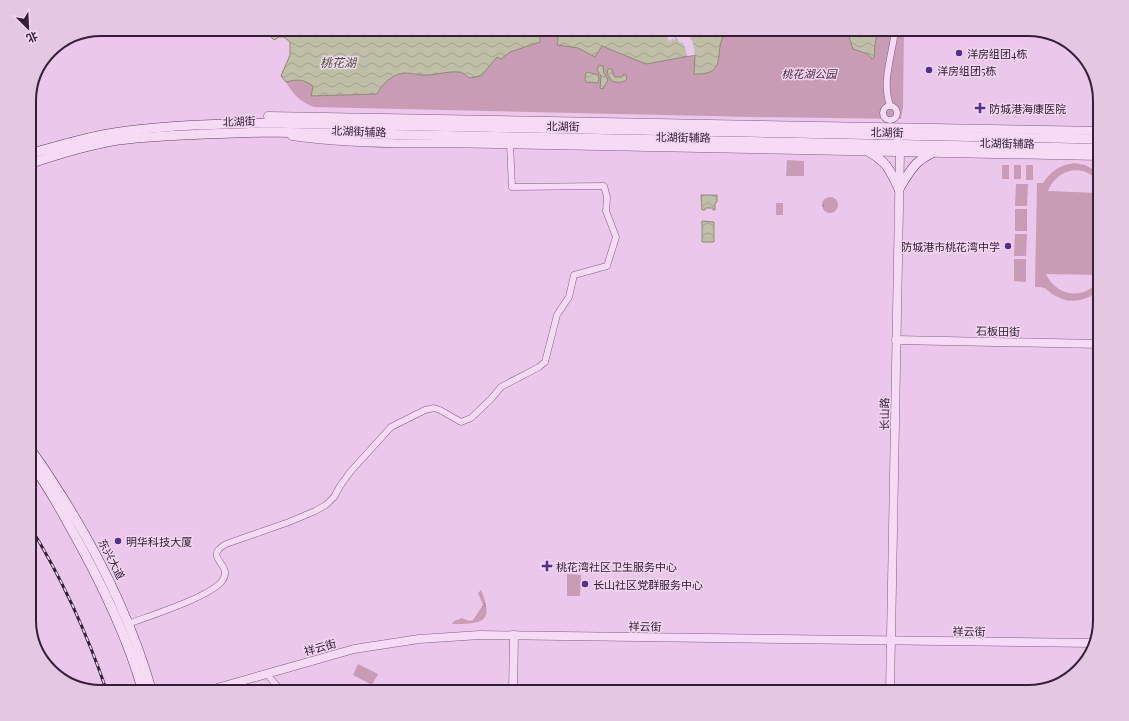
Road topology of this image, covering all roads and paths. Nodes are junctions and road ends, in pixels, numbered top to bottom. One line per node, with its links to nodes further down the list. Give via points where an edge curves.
1 (894, 36): 2 (street, via 887,72 887,97)
2 (890, 105): 4 (street, via 898,112); 4 (street, via 883,113 886,119)
3 (268, 116): 8 (street, 北湖街辅路)
4 (893, 120): 8 (street)
5 (1093, 132): 8 (street, 北湖街辅路)
6 (1093, 139): 8 (main road, 北湖街)
7 (481, 140): 9 (main road, 北湖街); 10 (street); 19 (main road, 北湖街, via 266,132 160,136 116,141)
8 (899, 140): 11 (main road, 北湖街); 12 (main road, 北湖街); 14 (main road, 北湖街, via 264,123 175,126 126,131 76,140); 15 (street, 北湖街辅路); 17 (street, 北湖街辅路); 20 (street, 长山路)
9 (566, 142): 10 (street); 11 (main road, 北湖街)
10 (510, 144): 25 (street, via 512,187 604,186 607,197 606,211 616,237 607,266 574,274 569,297 557,315 545,362 501,387 471,418 461,422 434,408 391,427 351,471 326,505 289,522 221,546 216,558 225,568 222,582 206,594)
11 (774, 146): 15 (street, 北湖街辅路)
12 (952, 146): 16 (main road, 北湖街); 17 (main road)
13 (1093, 150): 16 (main road, 北湖街)
14 (36, 152)
15 (869, 152): 20 (main road, via 886,164)
16 (1084, 152): 17 (street, 北湖街辅路); 18 (street, 北湖街辅路)
17 (930, 153): 20 (main road, via 911,168)
18 (1093, 154)
19 (36, 162)
20 (899, 189): 21 (street, 长山路)
21 (896, 340): 22 (street, 石板田街); 27 (street, 长山路)
22 (1093, 344)
23 (36, 457): 25 (main road, 东兴大道, via 88,539)
24 (36, 470): 30 (main road, 东兴大道, via 104,588)
25 (128, 624): 31 (main road, 东兴大道)
26 (514, 635): 27 (street, 祥云街); 29 (street, 祥云街, via 445,637 376,645); 34 (street)
27 (891, 640): 28 (street, 祥云街); 35 (street, 长山路)
28 (1089, 643)
29 (267, 674): 32 (street, 祥云街); 33 (street)
30 (141, 685)
31 (150, 685)
32 (228, 685)
33 (276, 685)
34 (513, 685)
35 (890, 685)

